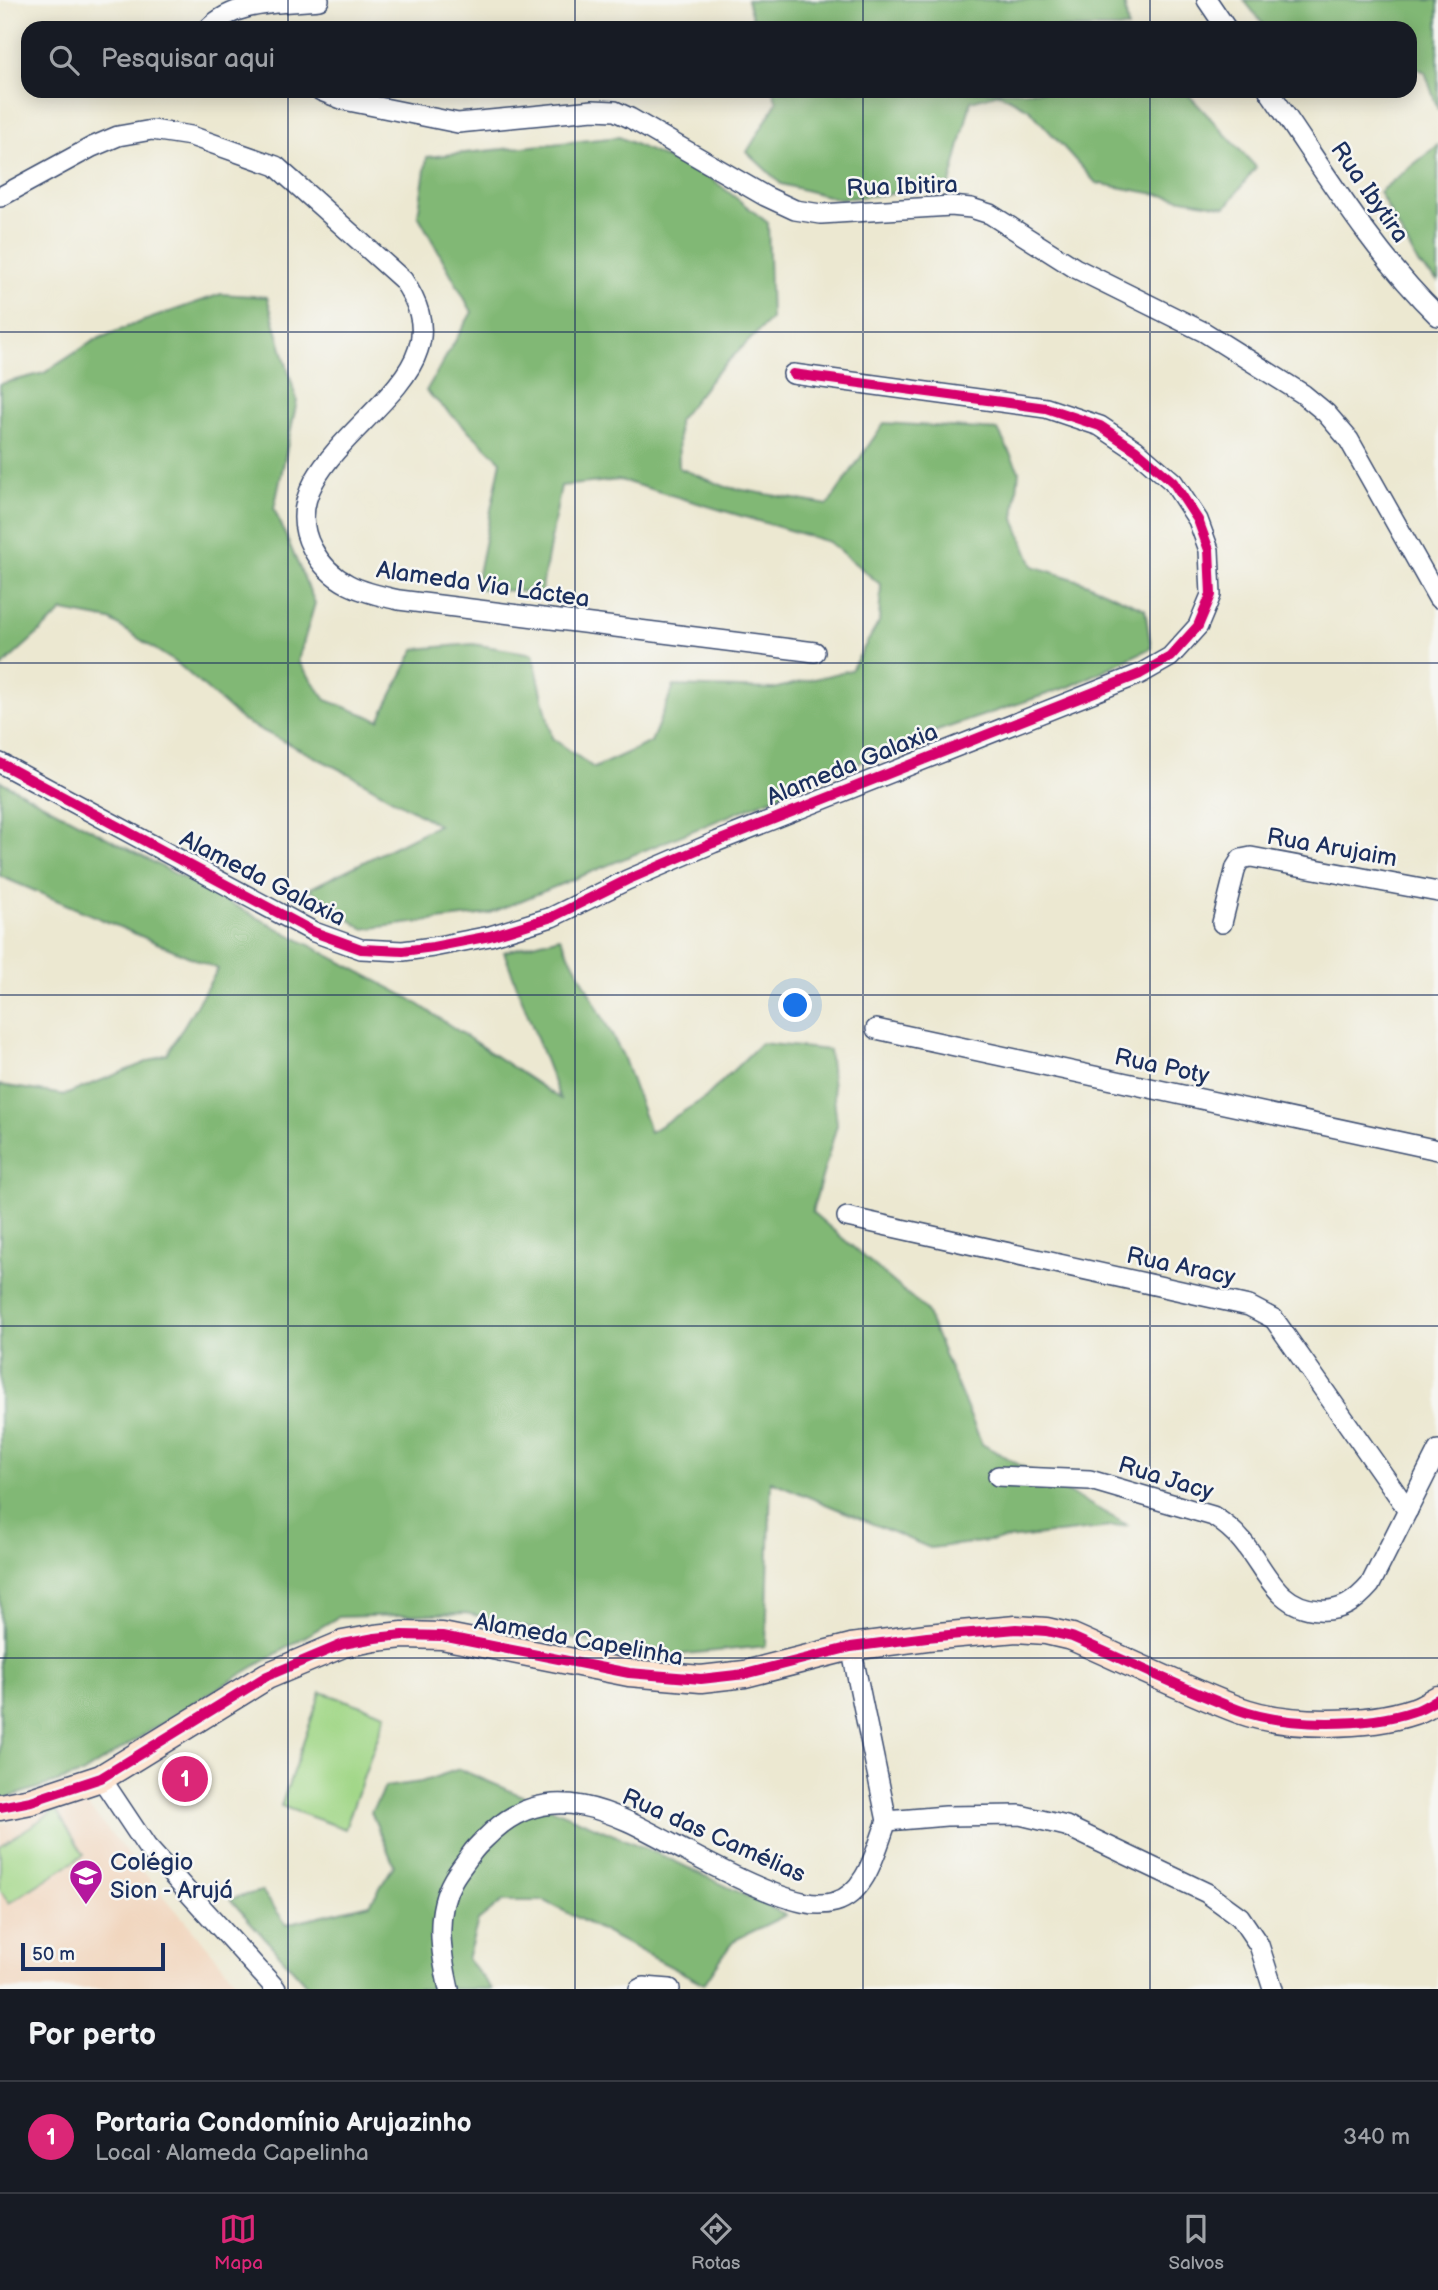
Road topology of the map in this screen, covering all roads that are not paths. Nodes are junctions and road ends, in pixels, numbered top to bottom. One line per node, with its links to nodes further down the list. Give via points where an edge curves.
1 (318, 0): 3 (street, via 246,7)
2 (1207, 0): 4 (street)
3 (217, 21)
4 (1221, 21)
5 (339, 98): 10 (street, Rua Ibitira, via 458,123 615,111 795,210 821,215 951,206 990,214 1075,268 1204,332 1326,413 1349,440)
6 (1274, 98): 8 (street, Rua Ibytira, via 1380,251)
7 (0, 197): 11 (street, Alameda Via Láctea, via 118,136 152,131 191,136 276,166 403,280 416,300 422,325 419,349 409,372 310,487 303,513 307,539 319,561 339,580 364,593 399,600)
8 (1438, 316)
9 (793, 374): 12 (street, Alameda Galaxia, via 1046,408 1100,426 1172,482 1198,520 1209,550 1211,595 1198,626 1170,656 1140,674 713,843 552,917 490,936 403,951 361,949 314,932)
10 (1438, 598)
11 (815, 652)
12 (0, 763)
13 (1438, 892): 14 (street, Rua Arujaim, via 1251,857 1241,859 1236,867)
14 (1222, 923)
15 (876, 1029): 16 (street, Rua Poty)
16 (1438, 1150)
17 (847, 1217): 20 (street, Rua Aracy, via 1249,1306 1274,1319)
18 (1438, 1450): 20 (street, Rua Jacy)
19 (998, 1476): 20 (street, Rua Jacy, via 1090,1480 1213,1516 1243,1542 1287,1601 1307,1610 1332,1611 1357,1600 1370,1585)
20 (1408, 1510)
21 (851, 1647): 22 (street, Alameda Capelinha, via 1016,1629 1046,1631 1072,1637 1241,1710 1315,1723 1366,1721 1414,1711); 23 (street, Alameda Capelinha, via 745,1674 701,1679 629,1673 442,1636 364,1640 343,1644 267,1676); 25 (street)
22 (1438, 1699)
23 (101, 1778): 24 (street, Alameda Capelinha); 26 (street, via 147,1847)
24 (0, 1807)
25 (887, 1821): 27 (street, Rua das Camélias, via 860,1887 832,1903 801,1903 762,1889 633,1822 583,1805 530,1807 508,1818 476,1846 452,1882 442,1910 441,1956); 30 (street, via 1020,1815 1066,1826 1207,1893 1240,1917 1259,1945)
26 (276, 1989)
27 (449, 1989)
28 (639, 1989): 29 (street)
29 (670, 1989)
30 (1273, 1989)

